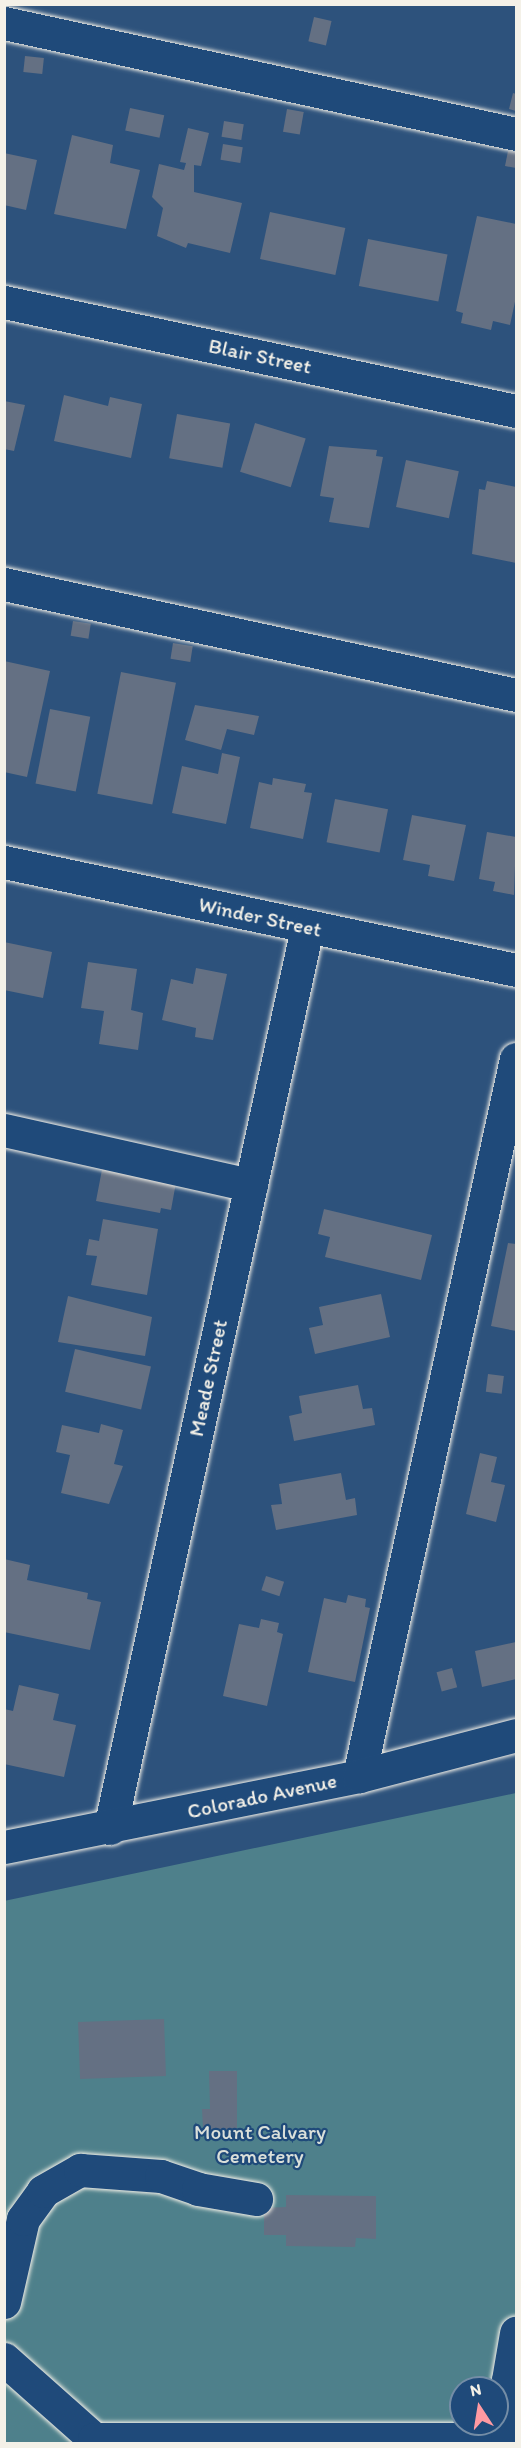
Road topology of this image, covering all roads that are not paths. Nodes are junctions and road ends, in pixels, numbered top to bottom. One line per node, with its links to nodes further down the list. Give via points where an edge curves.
1 (4, 23): 2 (street)
2 (516, 134)
3 (4, 302): 4 (street, Blair Street)
4 (516, 411)
5 (4, 584): 6 (street)
6 (516, 695)
7 (4, 862): 8 (street, Winder Street)
8 (307, 928): 9 (street, Winder Street); 12 (street, Meade Street)
9 (516, 970)
10 (516, 1059): 14 (street)
11 (5, 1130): 12 (street)
12 (251, 1185): 15 (street, Meade Street)
13 (516, 1735): 14 (street, Colorado Avenue)
14 (359, 1776): 15 (street, Colorado Avenue)
15 (110, 1828): 16 (street, Colorado Avenue)
16 (4, 1847)
17 (256, 2199): 18 (street, via 198,2189 161,2176 80,2170 43,2191 23,2219)
18 (4, 2302)
19 (516, 2333): 22 (street, via 508,2380)
20 (4, 2359): 21 (street)
21 (92, 2441): 22 (street)
22 (507, 2441)

